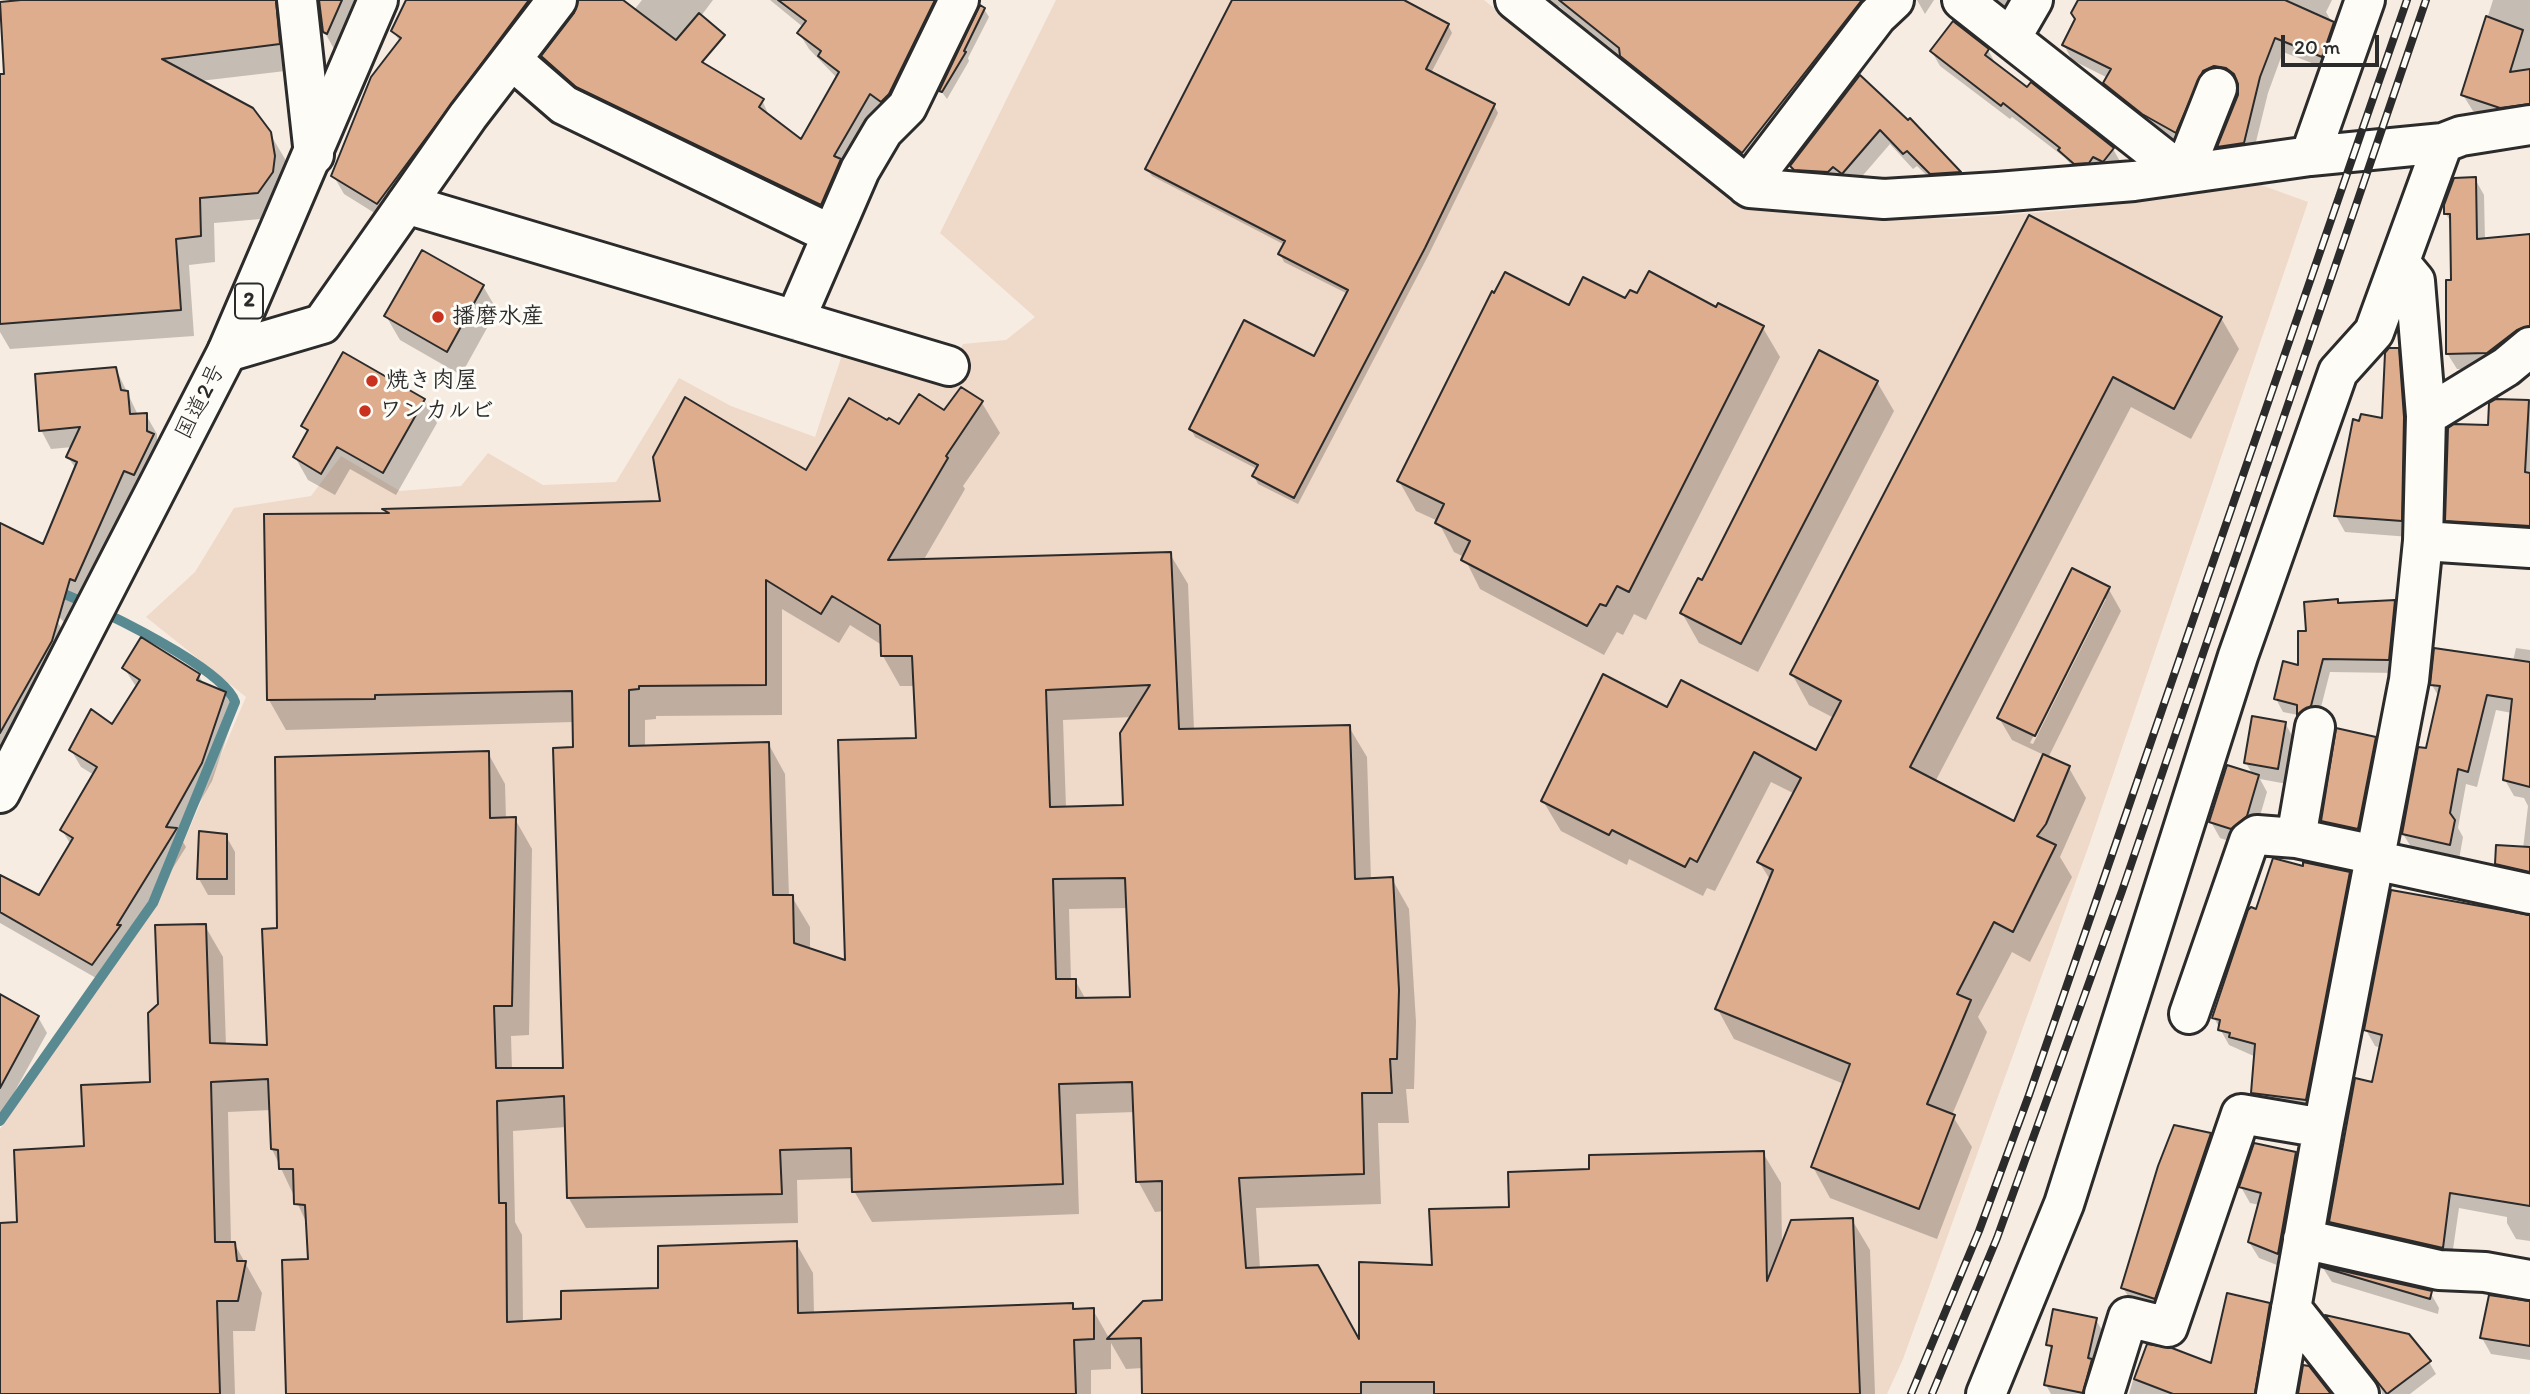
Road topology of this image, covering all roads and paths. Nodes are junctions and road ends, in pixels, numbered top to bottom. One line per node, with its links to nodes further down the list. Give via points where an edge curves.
1 (297, 0): 15 (main road)
2 (378, 0): 15 (main road, 国道2号 / 2)
3 (557, 0): 11 (main road)
4 (959, 0): 20 (main road, via 908,107 883,131)
5 (1515, 0): 18 (main road)
6 (1894, 0): 18 (main road)
7 (1962, 0): 10 (main road)
8 (2033, 0): 10 (main road)
9 (2359, 2): 16 (main road)
10 (2011, 38): 17 (main road)
11 (512, 60): 19 (main road); 20 (main road, via 564,105 607,128)
12 (2217, 88): 17 (main road)
13 (2530, 125): 14 (main road)
14 (2443, 143): 16 (main road); 21 (main road)
15 (314, 155): 24 (main road, 国道2号 / 2)
16 (2311, 156): 17 (main road)
17 (2183, 174): 18 (main road, via 1884,199)
18 (1747, 186)
19 (406, 204): 22 (main road); 24 (main road, via 322,324)
20 (832, 231): 22 (main road)
21 (2400, 263): 26 (main road, via 2416,281); 39 (main road, via 2374,332 2338,372 2238,656 2064,1204)
22 (795, 320): 25 (main road)
23 (2530, 347): 26 (main road)
24 (227, 352): 30 (main road, 国道2号 / 2)
25 (949, 366)
26 (2426, 416): 27 (main road)
27 (2423, 541): 28 (main road); 32 (main road, via 2409,680)
28 (2530, 548)
29 (2315, 727): 31 (main road)
30 (0, 793)
31 (2296, 838): 32 (main road); 34 (main road, via 2257,835 2249,841)
32 (2374, 858): 33 (main road); 35 (main road)
33 (2530, 894)
34 (2189, 1014)
35 (2323, 1128): 36 (main road); 40 (main road, via 2241,1114 2207,1168 2168,1327 2128,1317)
36 (2303, 1240): 37 (main road, via 2439,1270); 38 (main road)
37 (2530, 1280)
38 (2291, 1308): 41 (main road); 42 (main road)
39 (1986, 1394)
40 (2104, 1394)
41 (2276, 1394)
42 (2359, 1394)

